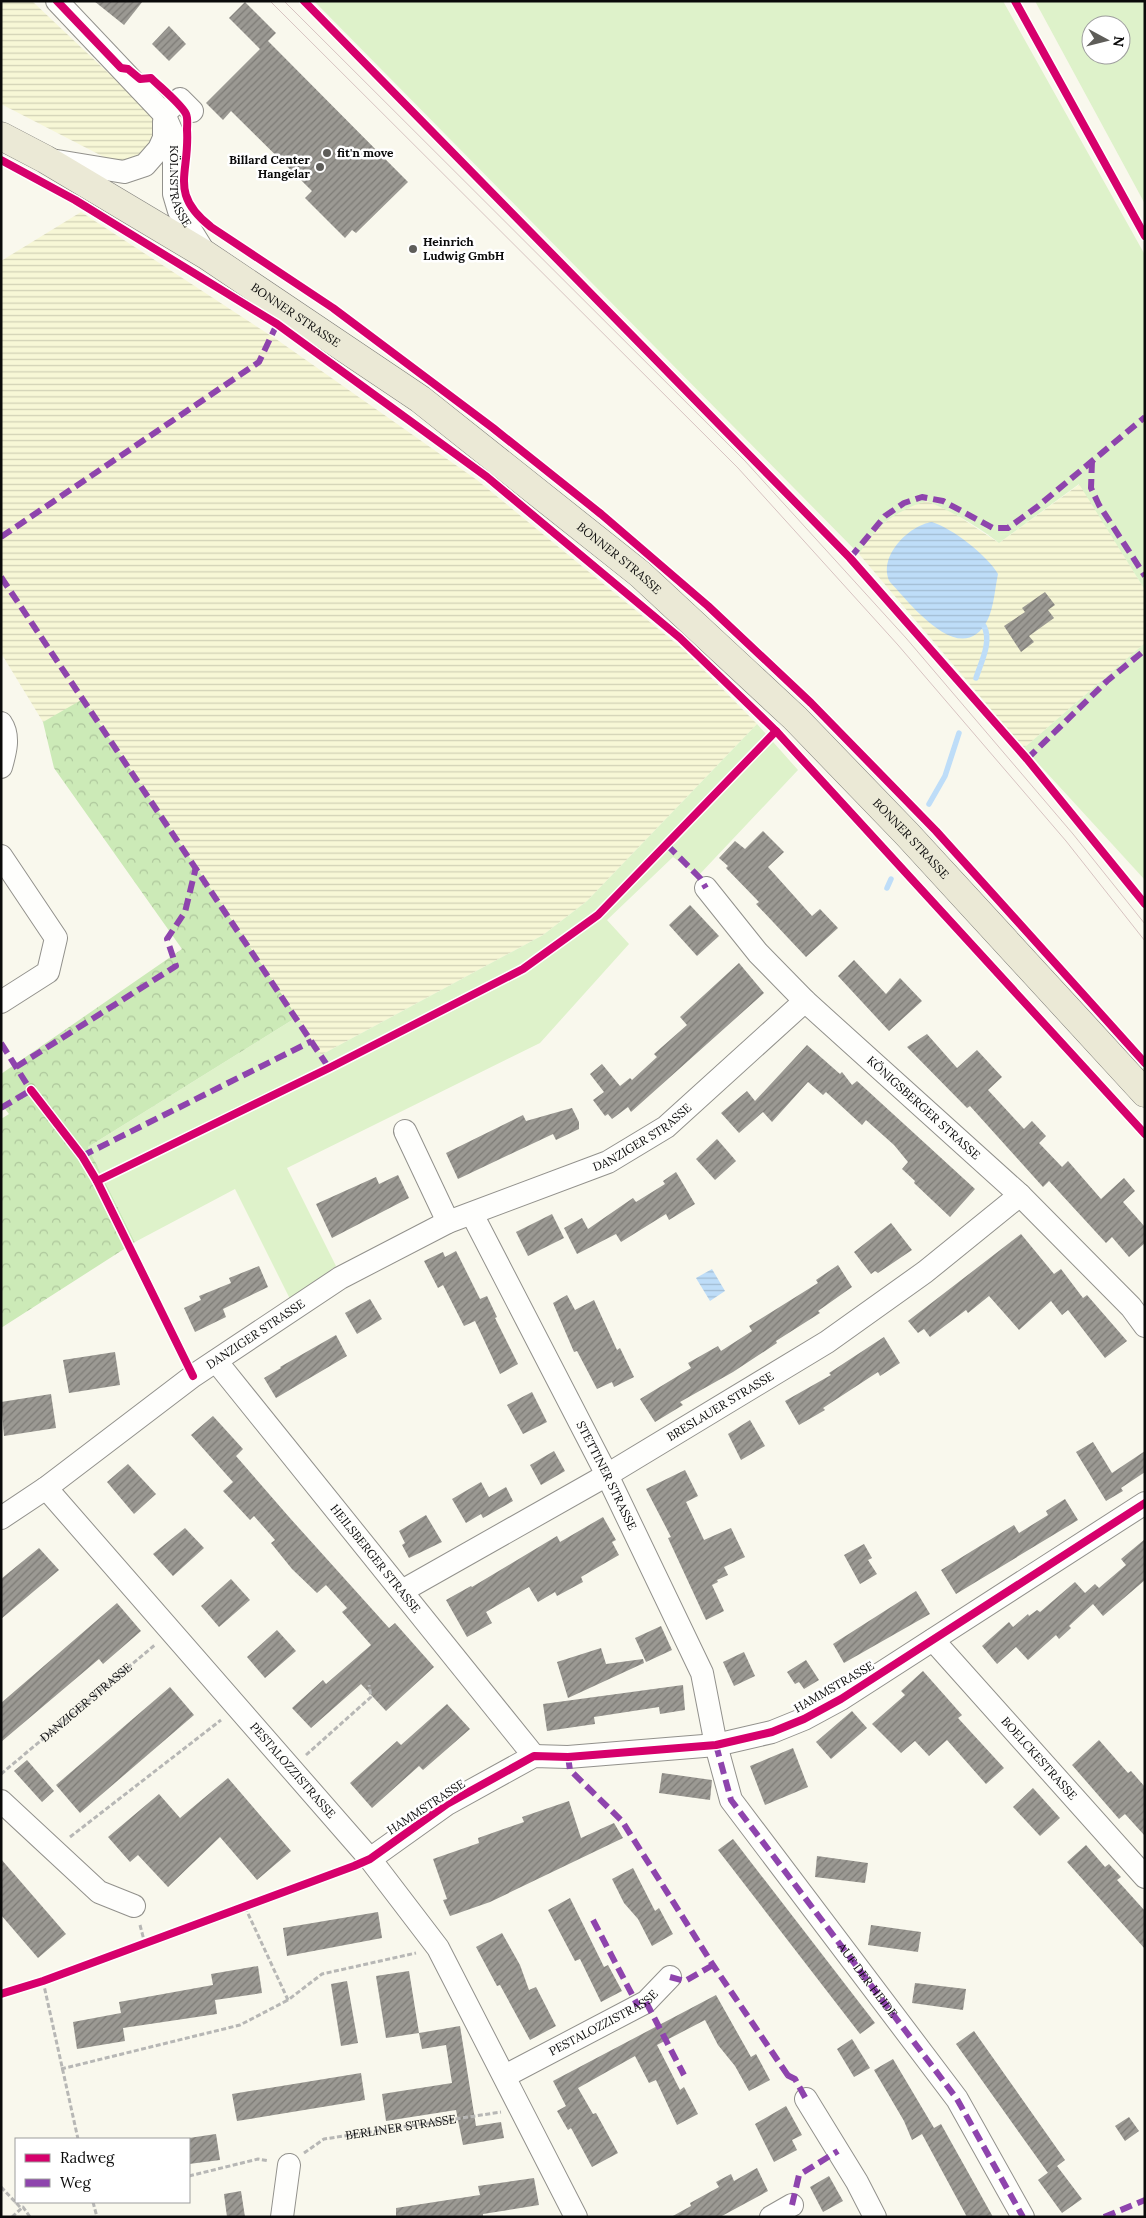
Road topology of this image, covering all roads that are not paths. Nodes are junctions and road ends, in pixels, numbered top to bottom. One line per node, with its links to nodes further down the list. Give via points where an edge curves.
1 (57, 1): 3 (street, KÖLNSTRASSE)
2 (192, 110): 3 (street, via 180,99)
3 (164, 114): 5 (street, KÖLNSTRASSE, via 164,138 146,165 124,172); 6 (street, KÖLNSTRASSE, via 174,137 174,194 179,211)
4 (1, 136): 5 (main road, BONNER STRASSE)
5 (45, 159): 6 (main road, BONNER STRASSE)
6 (206, 255): 13 (main road, BONNER STRASSE, via 420,398 640,574 795,718 907,834)
7 (1, 723): 8 (street, via 5,729 6,751)
8 (1, 767)
9 (1, 856): 12 (street, via 56,938 48,972)
10 (706, 888): 11 (street, KÖNIGSBERGER STRASSE, via 758,953)
11 (805, 1001): 15 (street, KÖNIGSBERGER STRASSE); 16 (street, DANZIGER STRASSE, via 666,1127 608,1162)
12 (1, 1002)
13 (1145, 1093)
14 (405, 1131): 17 (street)
15 (1020, 1195): 18 (street, KÖNIGSBERGER STRASSE, via 1131,1307); 20 (street, BRESLAUER STRASSE, via 925,1272 827,1342)
16 (472, 1214): 17 (street, DANZIGER STRASSE); 20 (street, STETTINER STRASSE)
17 (448, 1222): 19 (street, DANZIGER STRASSE, via 340,1278)
18 (1145, 1326)
19 (216, 1360): 21 (street, DANZIGER STRASSE); 24 (street, HEILSBERGER STRASSE)
20 (607, 1476): 24 (street, BRESLAUER STRASSE); 26 (street, STETTINER STRASSE, via 702,1673)
21 (46, 1488): 23 (street, DANZIGER STRASSE); 29 (street, PESTALOZZISTRASSE)
22 (1145, 1503): 25 (street, HAMMSTRASSE)
23 (1, 1518)
24 (402, 1591): 27 (street, HEILSBERGER STRASSE)
25 (933, 1640): 26 (street, HAMMSTRASSE, via 804,1719 772,1732); 30 (street, BOELCKESTRASSE)
26 (716, 1745): 27 (street, HAMMSTRASSE, via 568,1758); 41 (street, AUF DER HEIDE, via 731,1800 957,2098)
27 (534, 1756): 29 (street, HAMMSTRASSE, via 447,1804)
28 (1, 1801): 31 (street, via 99,1892)
29 (370, 1859): 33 (street, PESTALOZZISTRASSE, via 438,1948)
30 (1145, 1876)
31 (134, 1906)
32 (670, 1977): 33 (street, PESTALOZZISTRASSE, via 646,2002)
33 (505, 2076): 38 (street, PESTALOZZISTRASSE)
34 (806, 2099): 40 (street, via 857,2182)
35 (289, 2165): 37 (street)
36 (792, 2205): 39 (street)
37 (282, 2217)
38 (576, 2217)
39 (771, 2217)
40 (874, 2217)
41 (1023, 2217)

